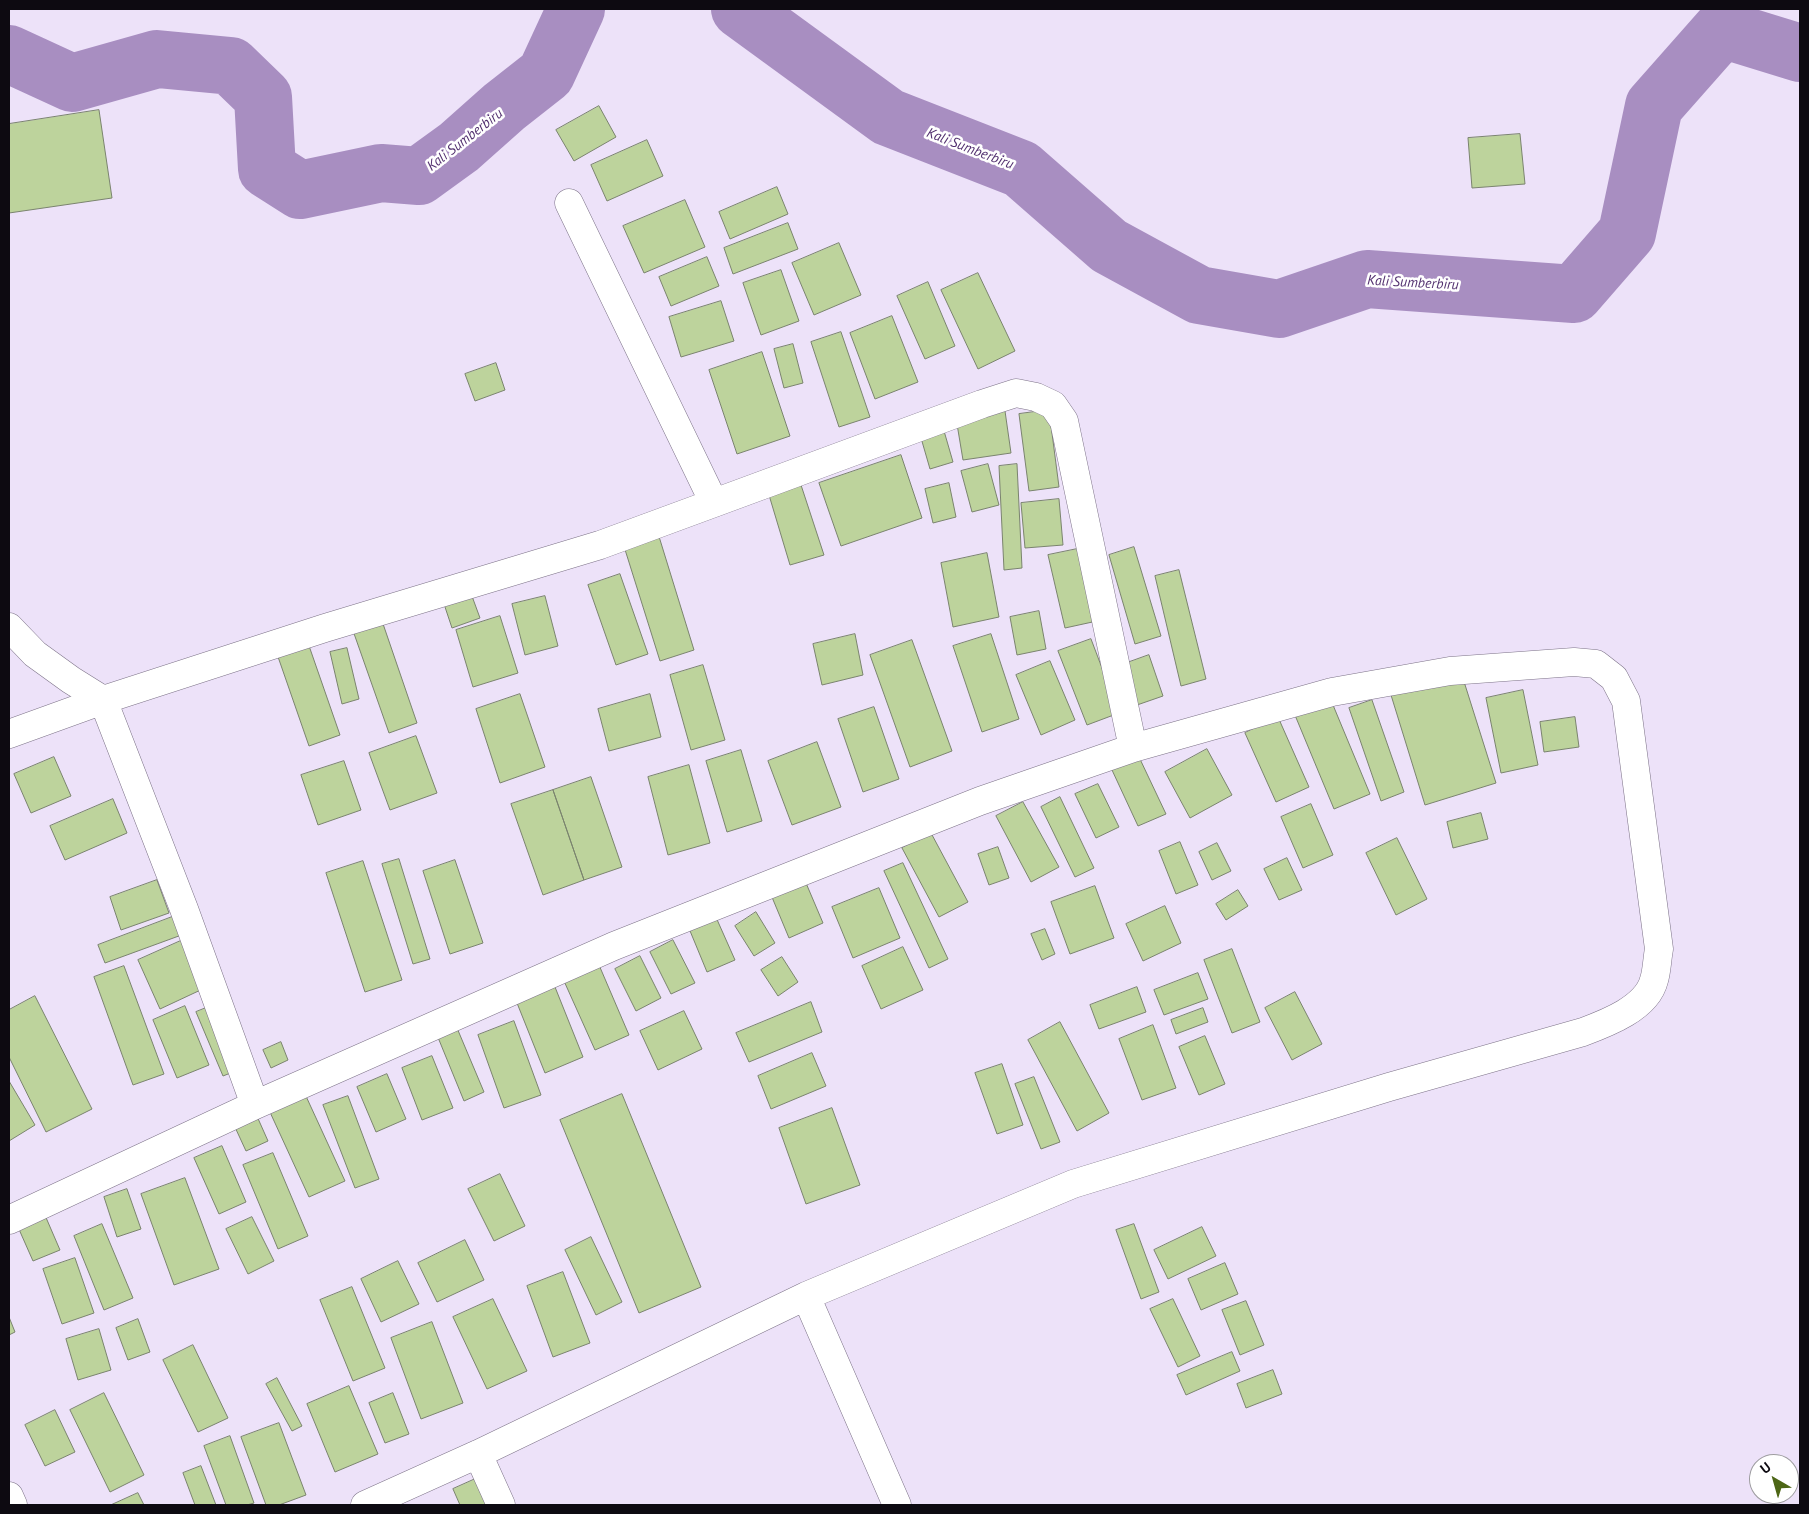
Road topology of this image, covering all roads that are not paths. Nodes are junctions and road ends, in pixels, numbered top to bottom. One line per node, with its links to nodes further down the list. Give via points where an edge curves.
1 (569, 203): 2 (street)
2 (714, 503): 4 (street, via 600,545 324,628); 6 (street, via 1016,393 1053,405 1064,421)
3 (9, 627): 4 (street, via 35,654)
4 (102, 700): 5 (street); 7 (street, via 184,909)
5 (9, 734)
6 (1133, 748): 7 (street, via 980,801 614,946); 9 (street, via 1332,692 1450,671 1574,662 1596,664 1614,678 1626,701 1659,949 1654,982 1642,1000 1626,1012 1583,1032 1389,1087 1073,1184)
7 (255, 1105): 8 (street)
8 (9, 1220)
9 (806, 1296): 10 (street); 15 (street)
10 (478, 1454): 13 (street); 14 (street)
11 (9, 1496): 12 (street)
12 (13, 1505)
13 (365, 1505)
14 (501, 1505)
15 (897, 1505)

